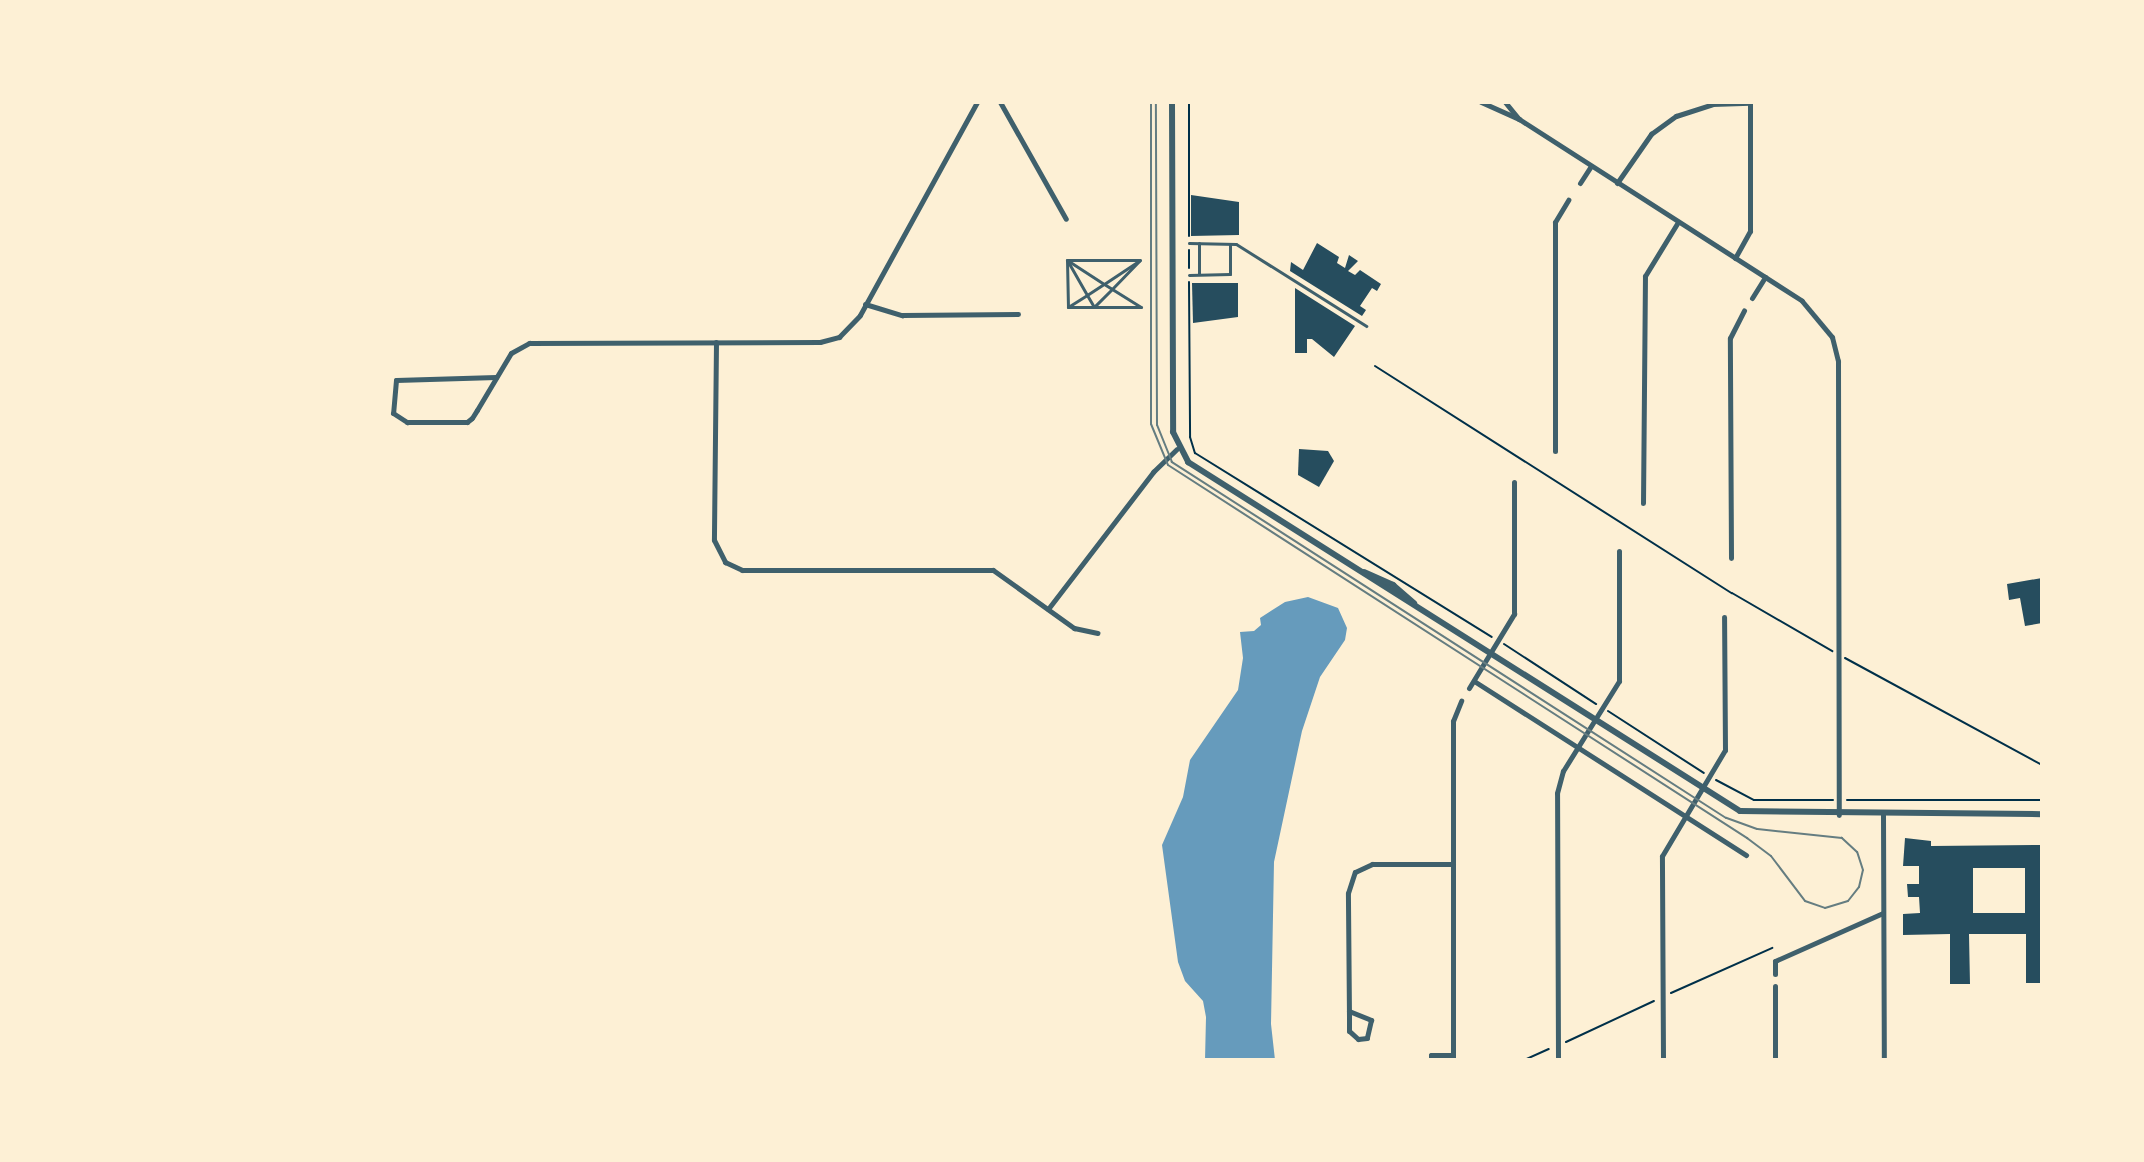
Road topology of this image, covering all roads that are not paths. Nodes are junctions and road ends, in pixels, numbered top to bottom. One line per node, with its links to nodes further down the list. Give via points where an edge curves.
1 (977, 102): 27 (street)
2 (1000, 102): 12 (street)
3 (1172, 102): 35 (street)
4 (1481, 102): 7 (street)
5 (1505, 102): 7 (street)
6 (1750, 102): 10 (street, via 1712,104 1676,116 1641,145); 17 (street, via 1750,231)
7 (1519, 119): 8 (street)
8 (1591, 166): 9 (street); 10 (street)
9 (1580, 183)
10 (1617, 183): 13 (street)
11 (1568, 200): 36 (street, via 1555,222)
12 (1066, 219)
13 (1678, 222): 17 (street); 38 (street, via 1645,276)
14 (1189, 243): 15 (street)
15 (1199, 243): 16 (street); 20 (street)
16 (1230, 244): 20 (street, via 1230,274); 32 (street)
17 (1735, 258): 22 (street)
18 (1067, 260): 19 (street); 23 (street); 25 (street); 28 (street)
19 (1140, 260): 23 (street); 24 (street)
20 (1199, 274): 21 (street)
21 (1189, 275)
22 (1765, 277): 26 (street); 53 (street, via 1811,307 1836,349)
23 (1104, 284): 24 (street); 25 (street)
24 (1112, 289): 29 (street); 29 (street, via 1141,307)
25 (1087, 295): 28 (street); 29 (street)
26 (1752, 298)
27 (865, 304): 31 (street, via 902,315); 33 (street, via 851,328 827,342)
28 (1068, 307): 29 (street)
29 (1094, 307)
30 (1744, 310): 40 (street, via 1730,338)
31 (1018, 314)
32 (1366, 326)
33 (716, 342): 34 (street, via 529,343 511,353); 41 (street, via 714,540 725,562 742,570 993,570)
34 (496, 377): 34 (street, via 396,380 393,413 407,422 467,422)
35 (1177, 449): 41 (street, via 1153,472); 44 (street, via 1188,462)
36 (1555, 451)
37 (1514, 482): 44 (street, via 1515,611)
38 (1643, 503)
39 (1619, 551): 48 (street, via 1620,674)
40 (1731, 558)
41 (1048, 609): 43 (street, via 1074,628)
42 (1724, 617): 50 (street, via 1726,748)
43 (1097, 633)
44 (1491, 654): 45 (street); 48 (street)
45 (1474, 681): 46 (street); 49 (street)
46 (1469, 688)
47 (1461, 701): 56 (street, via 1453,721)
48 (1595, 721): 49 (street); 50 (street)
49 (1578, 749): 52 (street); 63 (street, via 1557,792)
50 (1700, 788): 52 (street); 53 (street, via 1747,813)
51 (2042, 814): 54 (street)
52 (1683, 815): 55 (street); 64 (street, via 1662,856)
53 (1839, 815): 54 (street)
54 (1883, 815): 57 (street)
55 (1746, 855)
56 (1453, 864): 60 (street, via 1372,864 1355,872 1349,887); 61 (street)
57 (1883, 913): 58 (street, via 1775,961); 66 (street)
58 (1775, 974)
59 (1775, 986): 65 (street)
60 (1349, 1011): 60 (street, via 1351,1034 1358,1039 1370,1035 1371,1020)
61 (1453, 1057): 62 (street, via 1431,1055)
62 (1431, 1060)
63 (1558, 1060)
64 (1663, 1060)
65 (1775, 1060)
66 (1884, 1060)

